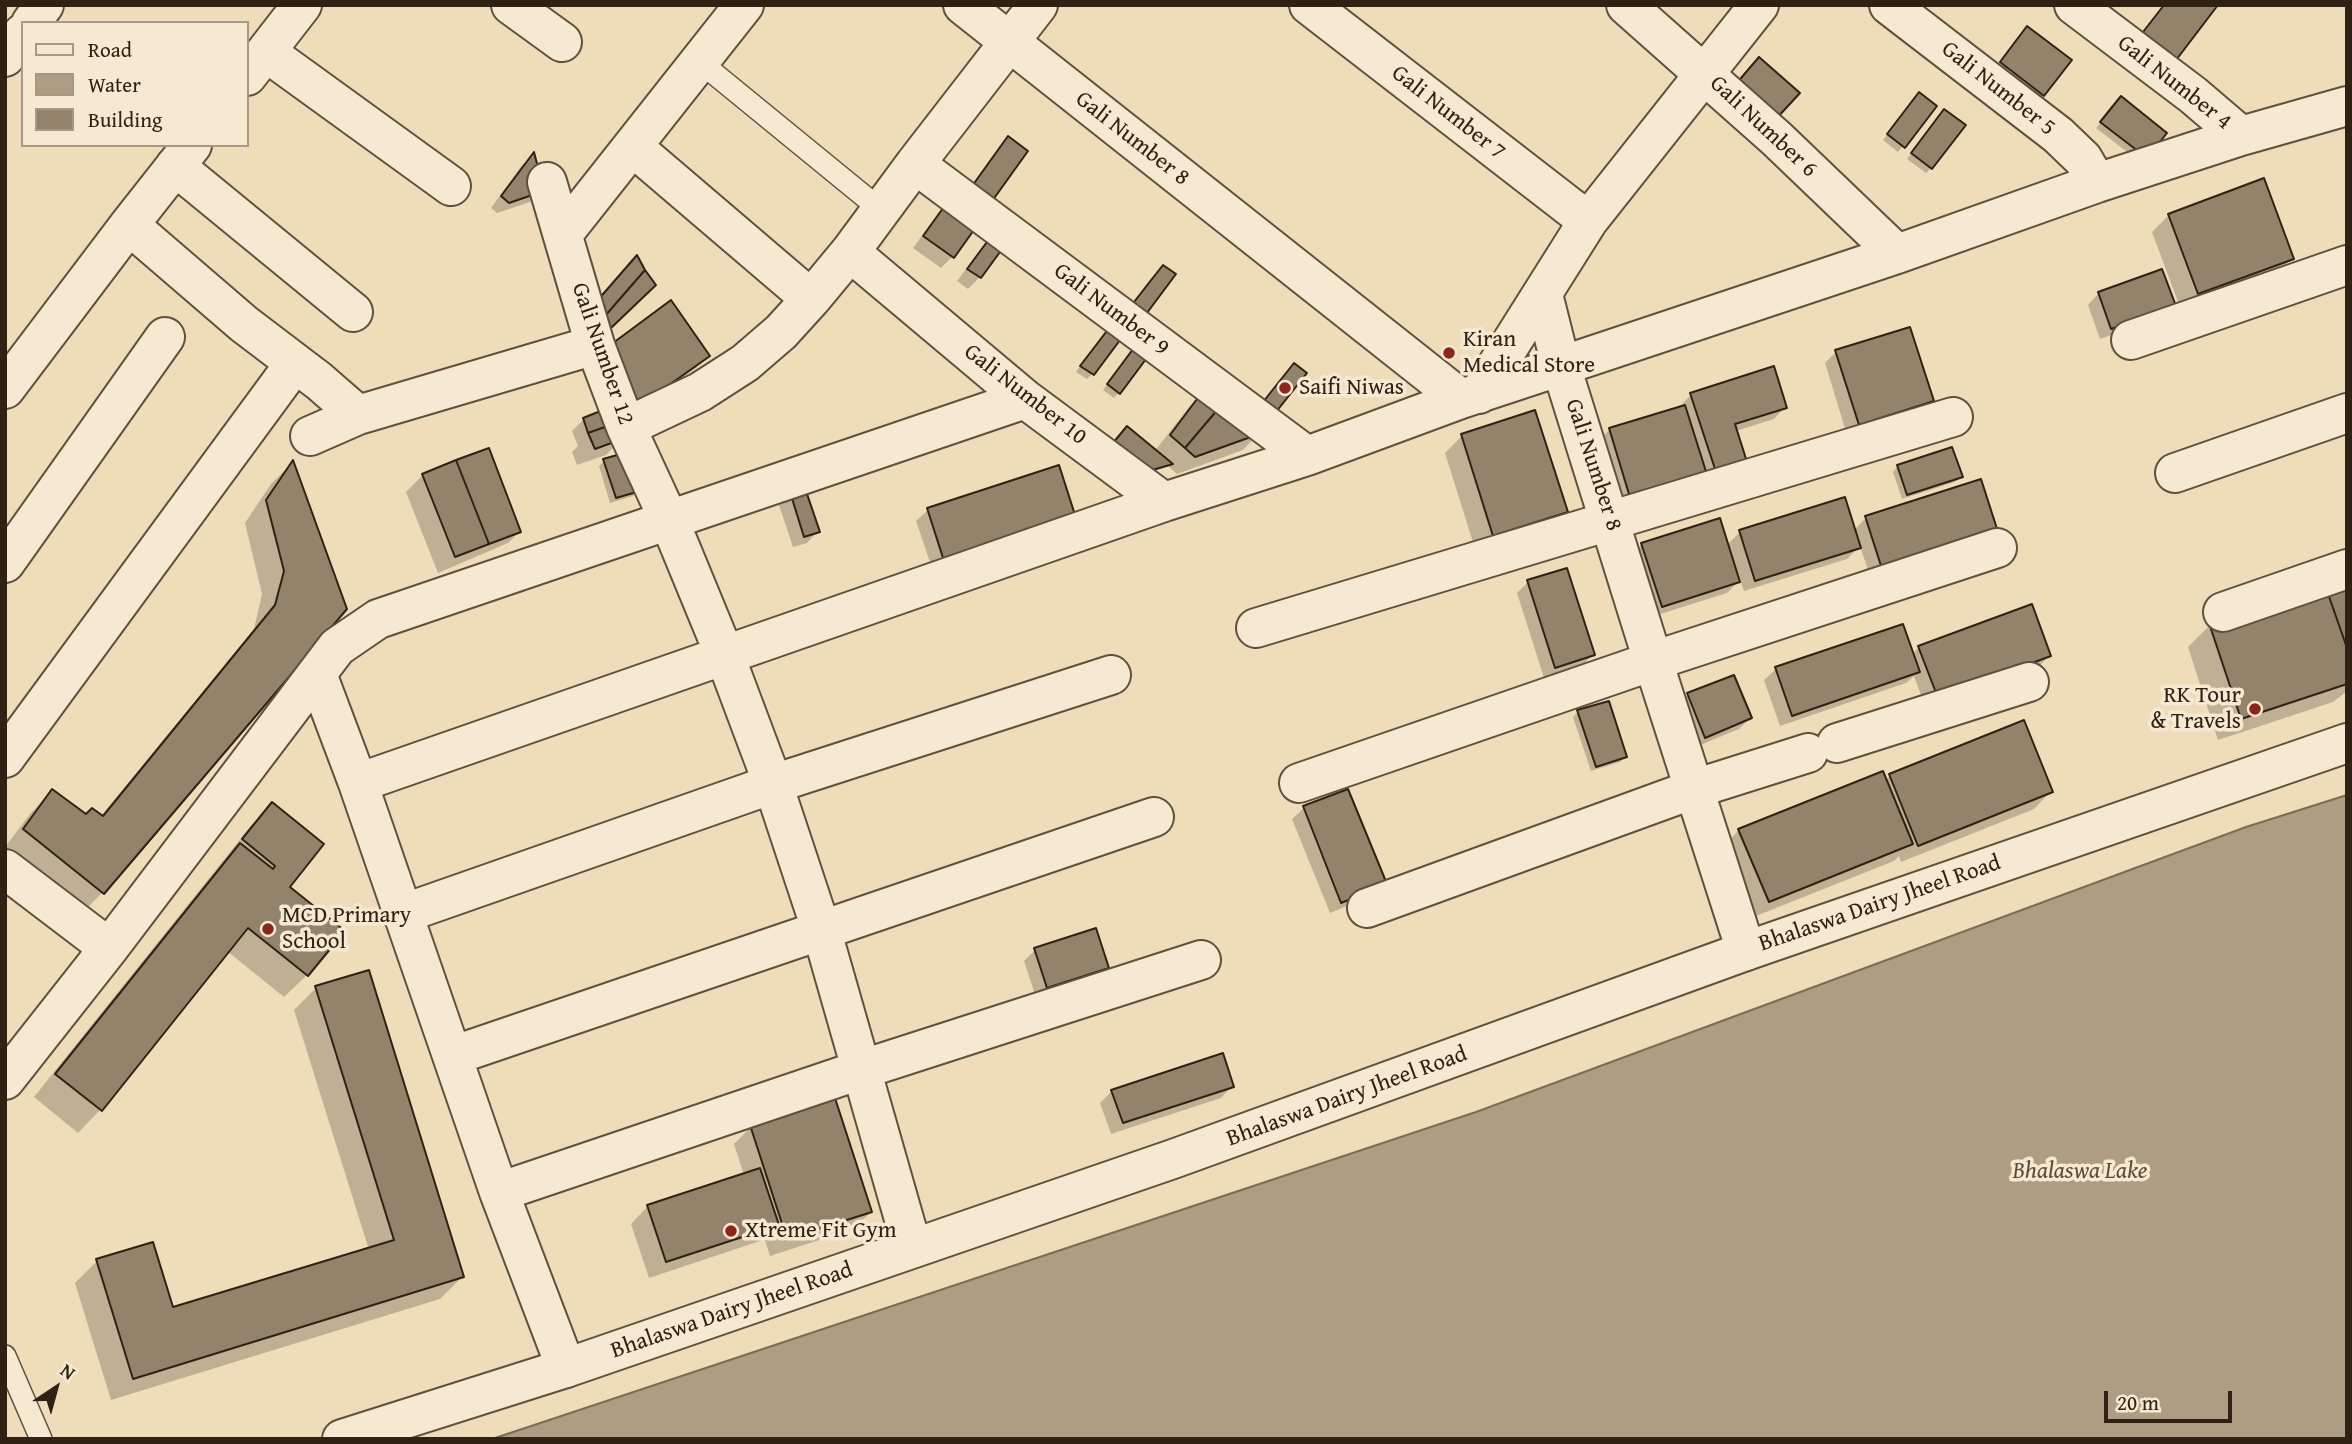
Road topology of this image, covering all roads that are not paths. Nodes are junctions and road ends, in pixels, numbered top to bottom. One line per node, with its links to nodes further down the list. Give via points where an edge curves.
1 (44, 5): 12 (street)
2 (302, 5): 18 (street)
3 (511, 5): 14 (street)
4 (744, 5): 17 (street)
5 (963, 5): 15 (street, Gali Number 8)
6 (1038, 5): 15 (street)
7 (1309, 5): 29 (street, Gali Number 7)
8 (1626, 5): 19 (street, Gali Number 6)
9 (1759, 5): 19 (street)
10 (1889, 5): 26 (street, Gali Number 5, via 2058,135 2083,159)
11 (2074, 5): 21 (street, Gali Number 4)
12 (32, 21)
13 (21, 36): 16 (street)
14 (562, 42)
15 (1010, 42): 24 (street); 44 (street, Gali Number 8)
16 (5, 57)
17 (700, 62): 22 (street); 28 (lane)
18 (257, 64): 27 (street)
19 (1704, 72): 29 (street); 33 (street, Gali Number 6)
20 (2347, 106): 21 (street)
21 (2241, 136): 26 (street)
22 (633, 147): 31 (street); 36 (street)
23 (184, 156): 30 (street); 37 (street)
24 (915, 164): 28 (street); 51 (street, Gali Number 9)
25 (547, 182): 31 (street, Gali Number 12)
26 (2097, 183): 33 (street)
27 (451, 187)
28 (881, 210): 32 (street)
29 (1588, 221): 35 (street)
30 (129, 225): 41 (street); 43 (street)
31 (563, 234): 40 (street, Gali Number 12)
32 (850, 252): 36 (street); 45 (street, Gali Number 10)
33 (1896, 254): 42 (street)
34 (2347, 265): 39 (street)
35 (1543, 294): 42 (street, Gali Number 8); 44 (street)
36 (811, 299): 49 (street, via 746,363 700,392)
37 (353, 312)
38 (165, 337): 57 (street)
39 (2131, 340)
40 (595, 345): 47 (street); 49 (street, Gali Number 12)
41 (295, 363): 47 (street); 67 (street)
42 (1561, 366): 44 (street); 55 (street, Gali Number 8)
43 (5, 389)
44 (1470, 397): 51 (street)
45 (1025, 399): 53 (street, Gali Number 10); 54 (street)
46 (2347, 413): 52 (street)
47 (358, 415): 50 (street)
48 (1953, 417): 55 (street)
49 (626, 427): 54 (street, Gali Number 12)
50 (310, 436)
51 (1307, 456): 53 (street)
52 (2175, 473)
53 (1164, 502): 61 (street)
54 (669, 520): 61 (street, Gali Number 12); 63 (street, via 379,619 337,647)
55 (1611, 520): 60 (street); 62 (street, Gali Number 8)
56 (1997, 548): 62 (street)
57 (5, 563)
58 (2347, 569): 59 (street)
59 (2223, 612)
60 (1256, 628)
61 (725, 656): 68 (street); 70 (street, Gali Number 12)
62 (1653, 661): 69 (street); 71 (street, Gali Number 8)
63 (317, 674): 68 (street); 77 (street)
64 (1111, 675): 70 (street)
65 (2029, 682): 71 (street)
66 (2347, 743): 78 (street, Bhalaswa Dairy Jheel Road)
67 (5, 758)
68 (358, 783): 75 (street)
69 (1299, 783)
70 (773, 784): 75 (street); 76 (street, Gali Number 12)
71 (1694, 789): 74 (street); 78 (street, Gali Number 8)
72 (1154, 817): 76 (street)
73 (5, 869): 77 (street)
74 (1367, 908)
75 (402, 914): 80 (street)
76 (822, 932): 80 (street); 82 (street, Gali Number 12)
77 (109, 948): 81 (street)
78 (1746, 951): 84 (street, Bhalaswa Dairy Jheel Road, via 1347,1097)
79 (1201, 960): 82 (street)
80 (452, 1056): 83 (street)
81 (9, 1067)
82 (860, 1070): 83 (street); 84 (street, Gali Number 12)
83 (499, 1192): 86 (street)
84 (912, 1247): 86 (street, Bhalaswa Dairy Jheel Road)
85 (5, 1356): 87 (lane)
86 (566, 1368): 88 (street, Bhalaswa Dairy Jheel Road)
87 (41, 1439)
88 (342, 1439)

